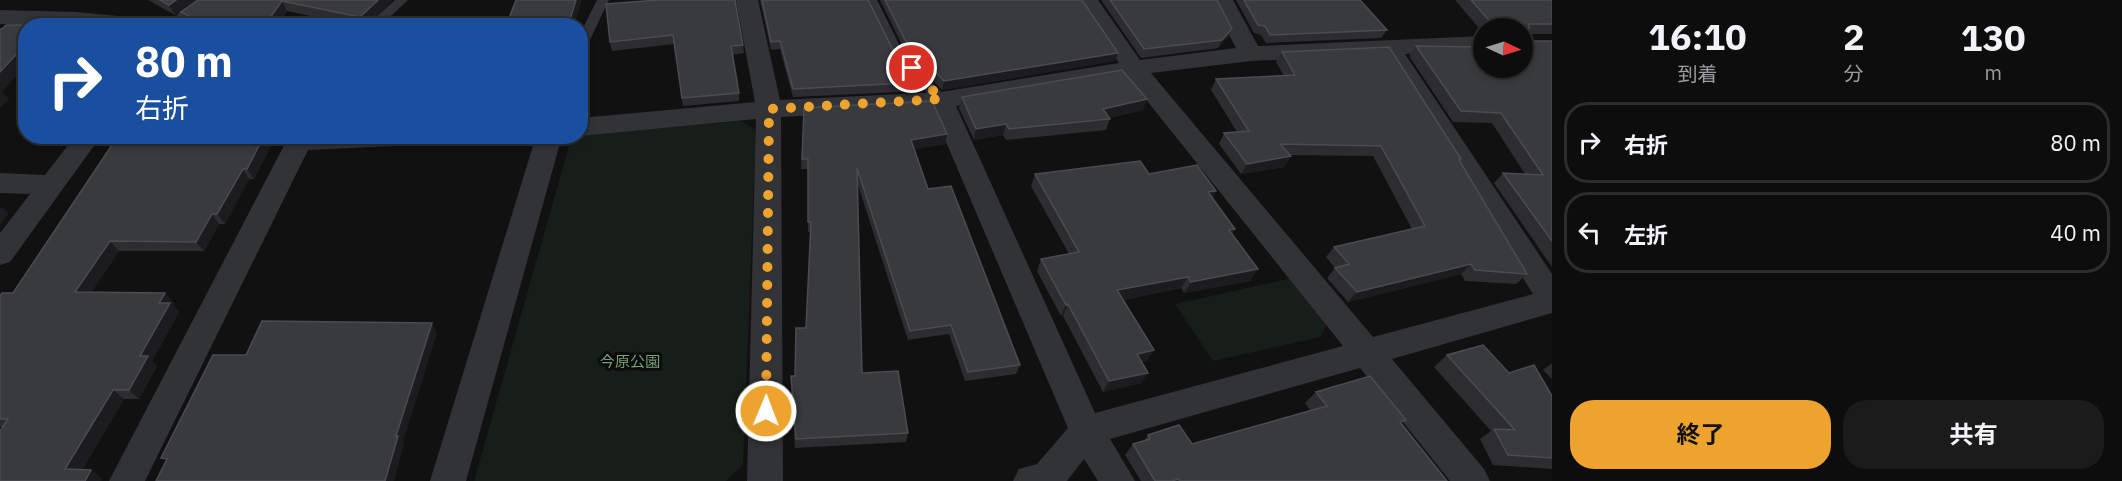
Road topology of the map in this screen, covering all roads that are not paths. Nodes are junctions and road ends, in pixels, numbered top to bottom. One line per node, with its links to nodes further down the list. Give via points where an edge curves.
1 (208, 0): 10 (lane)
2 (402, 0): 11 (lane)
3 (603, 0): 12 (lane)
4 (747, 0): 18 (street)
5 (870, 0): 17 (lane, via 897,52)
6 (1087, 0): 16 (street)
7 (1222, 0): 15 (street)
8 (0, 17): 9 (street)
9 (38, 18)
10 (180, 18)
11 (381, 18)
12 (588, 31)
13 (1473, 44): 14 (street)
14 (1390, 48): 15 (street); 26 (street)
15 (1251, 54): 16 (street)
16 (1134, 68): 17 (street); 27 (street)
17 (941, 99): 18 (street); 28 (street)
18 (769, 109): 19 (street); 31 (street)
19 (588, 126)
20 (83, 144): 24 (street)
21 (298, 144): 29 (street)
22 (547, 144): 30 (street)
23 (0, 183): 24 (street)
24 (53, 185): 25 (street)
25 (0, 254)
26 (1552, 300): 27 (street)
27 (1368, 351): 28 (street); 34 (street)
28 (1086, 430): 32 (street, via 1046,480); 33 (street)
29 (127, 481)
30 (448, 481)
31 (765, 481)
32 (1031, 481)
33 (1117, 481)
34 (1472, 481)

